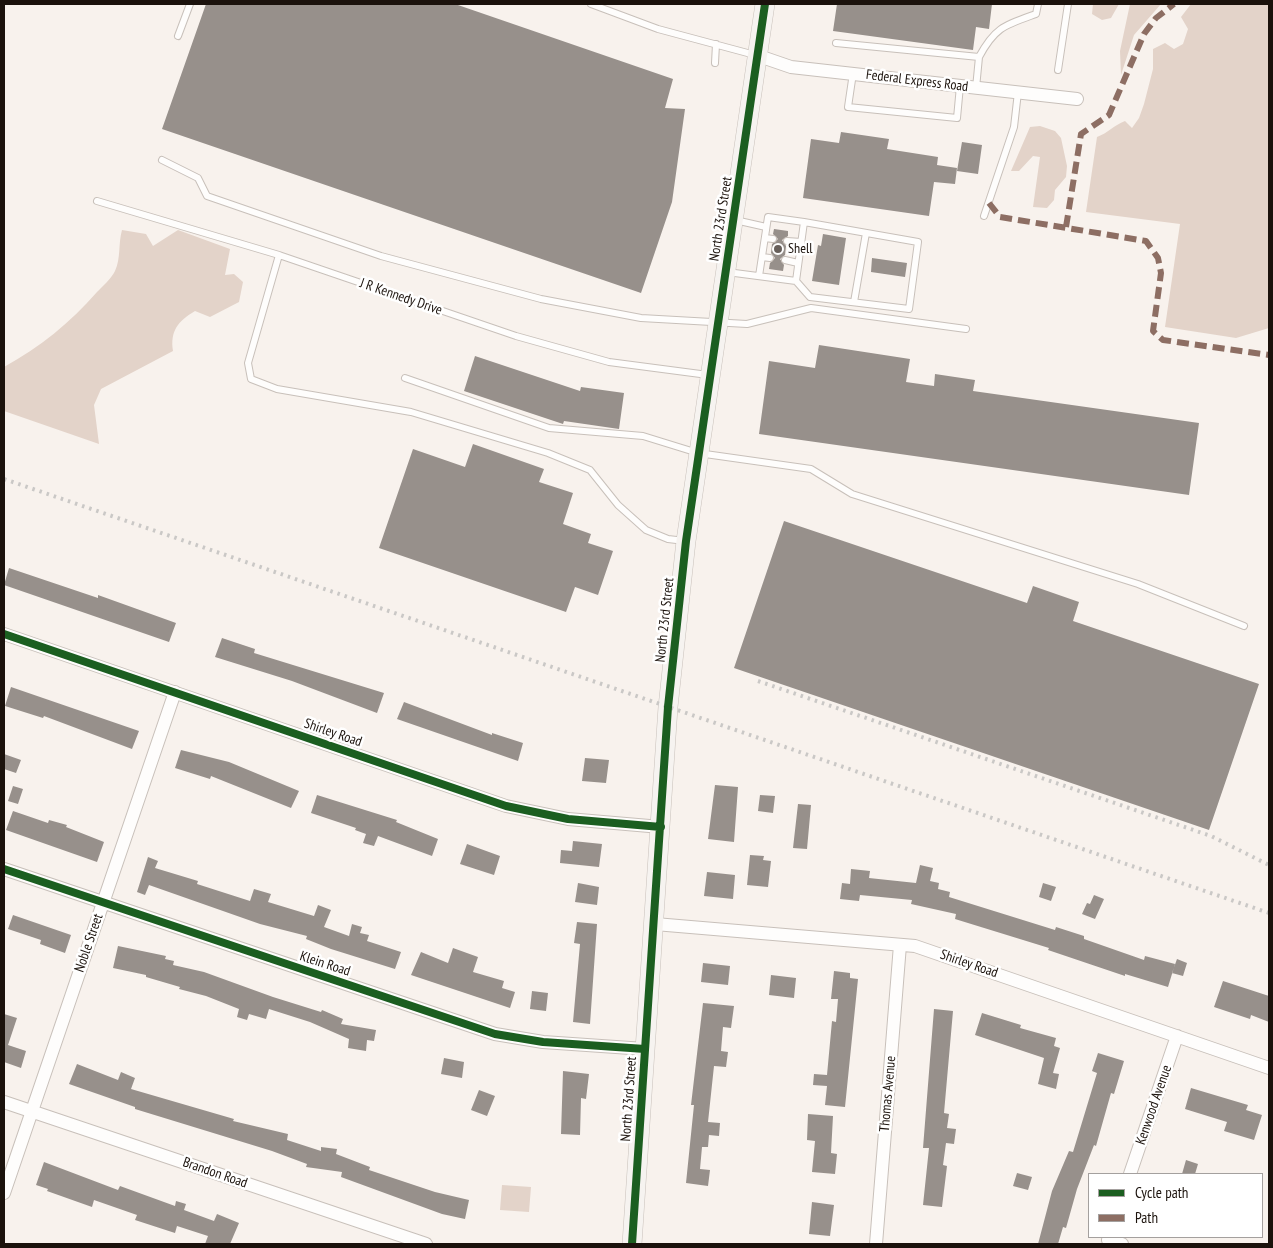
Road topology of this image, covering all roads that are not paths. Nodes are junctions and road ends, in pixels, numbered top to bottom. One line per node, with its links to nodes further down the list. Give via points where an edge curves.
1 (190, 4): 6 (lane)
2 (591, 4): 8 (lane)
3 (765, 4): 9 (main road, North 23rd Street)
4 (1038, 4): 10 (lane, via 1036,14 1011,23 990,37)
5 (1068, 4): 12 (lane)
6 (178, 36)
7 (836, 43): 10 (lane)
8 (716, 44): 9 (lane); 11 (lane)
9 (759, 56): 13 (street, Federal Express Road, via 791,67); 21 (main road, North 23rd Street)
10 (979, 58): 15 (lane)
11 (715, 63)
12 (1058, 70)
13 (853, 73): 14 (street, Federal Express Road); 14 (lane, via 848,107 957,118)
14 (960, 86): 15 (street, Federal Express Road)
15 (976, 88): 16 (street, Federal Express Road)
16 (1018, 92): 17 (street, Federal Express Road); 20 (lane, via 1014,127)
17 (1077, 99)
18 (162, 160): 38 (lane, via 198,178 207,196 381,256 541,299 641,318)
19 (97, 201): 29 (lane, J R Kennedy Drive)
20 (984, 216)
21 (734, 220): 23 (lane); 34 (main road, North 23rd Street)
22 (804, 222): 23 (lane, via 768,217); 24 (lane); 28 (lane)
23 (766, 227): 25 (lane)
24 (866, 233): 37 (lane); 37 (lane, via 918,242 909,309)
25 (765, 238): 26 (lane); 30 (lane)
26 (773, 239)
27 (787, 241): 28 (lane)
28 (801, 242): 33 (lane)
29 (279, 255): 40 (lane, J R Kennedy Drive, via 516,336 609,362); 43 (lane, via 248,363 251,379 277,389 411,412 548,453 590,470 618,505 646,530 668,539)
30 (762, 257): 31 (lane); 35 (lane)
31 (770, 258)
32 (785, 260): 33 (lane)
33 (798, 263): 36 (lane)
34 (726, 271): 35 (lane); 38 (main road, North 23rd Street)
35 (759, 276): 36 (lane)
36 (796, 281): 37 (lane, via 810,297)
37 (854, 302)
38 (718, 321): 39 (lane, via 747,324 812,308); 40 (main road, North 23rd Street)
39 (966, 329)
40 (709, 375): 42 (main road, North 23rd Street)
41 (405, 378): 42 (lane, via 549,428 643,436)
42 (698, 453): 43 (main road, North 23rd Street); 44 (lane, via 811,469 852,494 1138,584)
43 (686, 541): 47 (main road, North 23rd Street, via 668,707)
44 (1244, 626)
45 (4, 634): 46 (street, Shirley Road)
46 (175, 692): 47 (street, Shirley Road, via 506,806 568,819); 49 (street, Noble Street)
47 (661, 827): 50 (main road, North 23rd Street)
48 (4, 869): 49 (street, Klein Road)
49 (102, 904): 53 (street, Klein Road, via 495,1034 543,1042); 56 (street, Noble Street)
50 (654, 924): 51 (street, Shirley Road); 53 (main road, North 23rd Street)
51 (900, 944): 52 (street, Shirley Road, via 935,952); 62 (street, Thomas Avenue)
52 (1178, 1036): 54 (street, Shirley Road); 57 (street, Kenwood Avenue)
53 (645, 1049): 61 (main road, North 23rd Street)
54 (1269, 1068)
55 (4, 1102): 56 (street, Brandon Road)
56 (31, 1111): 58 (street, Noble Street); 60 (street, Brandon Road)
57 (1130, 1173)
58 (4, 1194)
59 (1107, 1240): 63 (street)
60 (426, 1244)
61 (632, 1244)
62 (876, 1244)
63 (1122, 1244)

